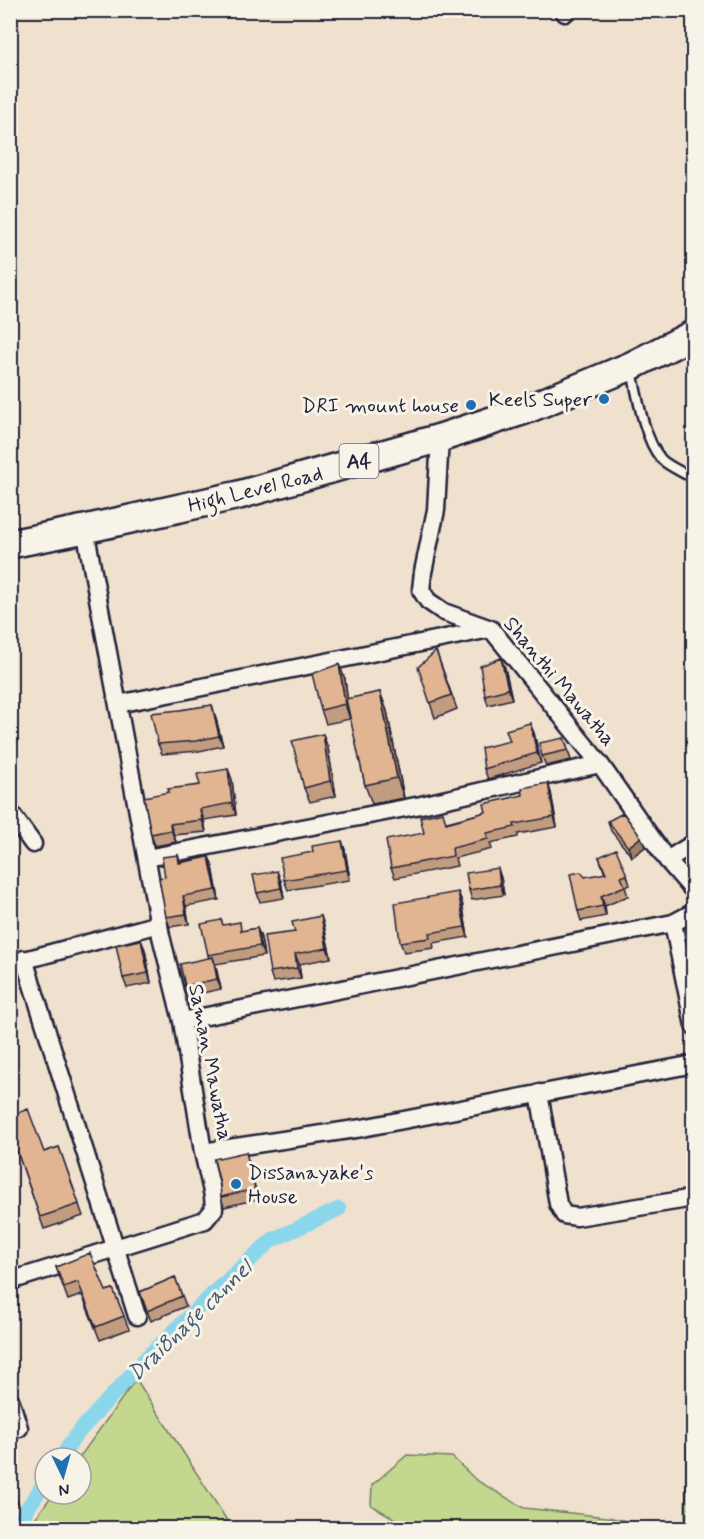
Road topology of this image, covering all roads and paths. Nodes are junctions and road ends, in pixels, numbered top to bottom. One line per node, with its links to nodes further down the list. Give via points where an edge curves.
1 (693, 334): 2 (highway, High Level Road / A4)
2 (631, 366): 3 (highway, High Level Road / A4, via 525,410); 4 (lane, via 650,439 662,459)
3 (440, 438): 5 (highway, High Level Road / A4, via 240,495); 7 (street, Shanthi Mawatha, via 436,510 421,590 428,601 444,612)
4 (685, 474)
5 (85, 529): 6 (highway, High Level Road / A4); 8 (street, Saman Mawatha)
6 (10, 544)
7 (491, 629): 8 (street); 9 (street, Shanthi Mawatha)
8 (118, 704): 13 (street, Saman Mawatha)
9 (600, 764): 13 (street, via 421,805); 14 (street, Shanthi Mawatha)
10 (10, 812): 12 (street)
11 (693, 843): 14 (street)
12 (33, 844)
13 (147, 858): 18 (street, Saman Mawatha)
14 (667, 860): 15 (street, Shanthi Mawatha)
15 (693, 891)
16 (693, 912): 17 (street)
17 (673, 923): 20 (street); 21 (street)
18 (159, 924): 19 (street); 20 (street, Saman Mawatha)
19 (17, 961): 26 (street)
20 (182, 1021): 24 (street, Saman Mawatha)
21 (693, 1026)
22 (693, 1064): 23 (street, Saman Mawatha)
23 (539, 1093): 24 (street, Saman Mawatha, via 362,1128); 25 (street, via 558,1204 564,1215 577,1217)
24 (203, 1152): 26 (street, via 214,1209 205,1220)
25 (693, 1198)
26 (115, 1248): 27 (street); 28 (street)
27 (10, 1281)
28 (137, 1316)
29 (10, 1399): 30 (street)
30 (19, 1428)

